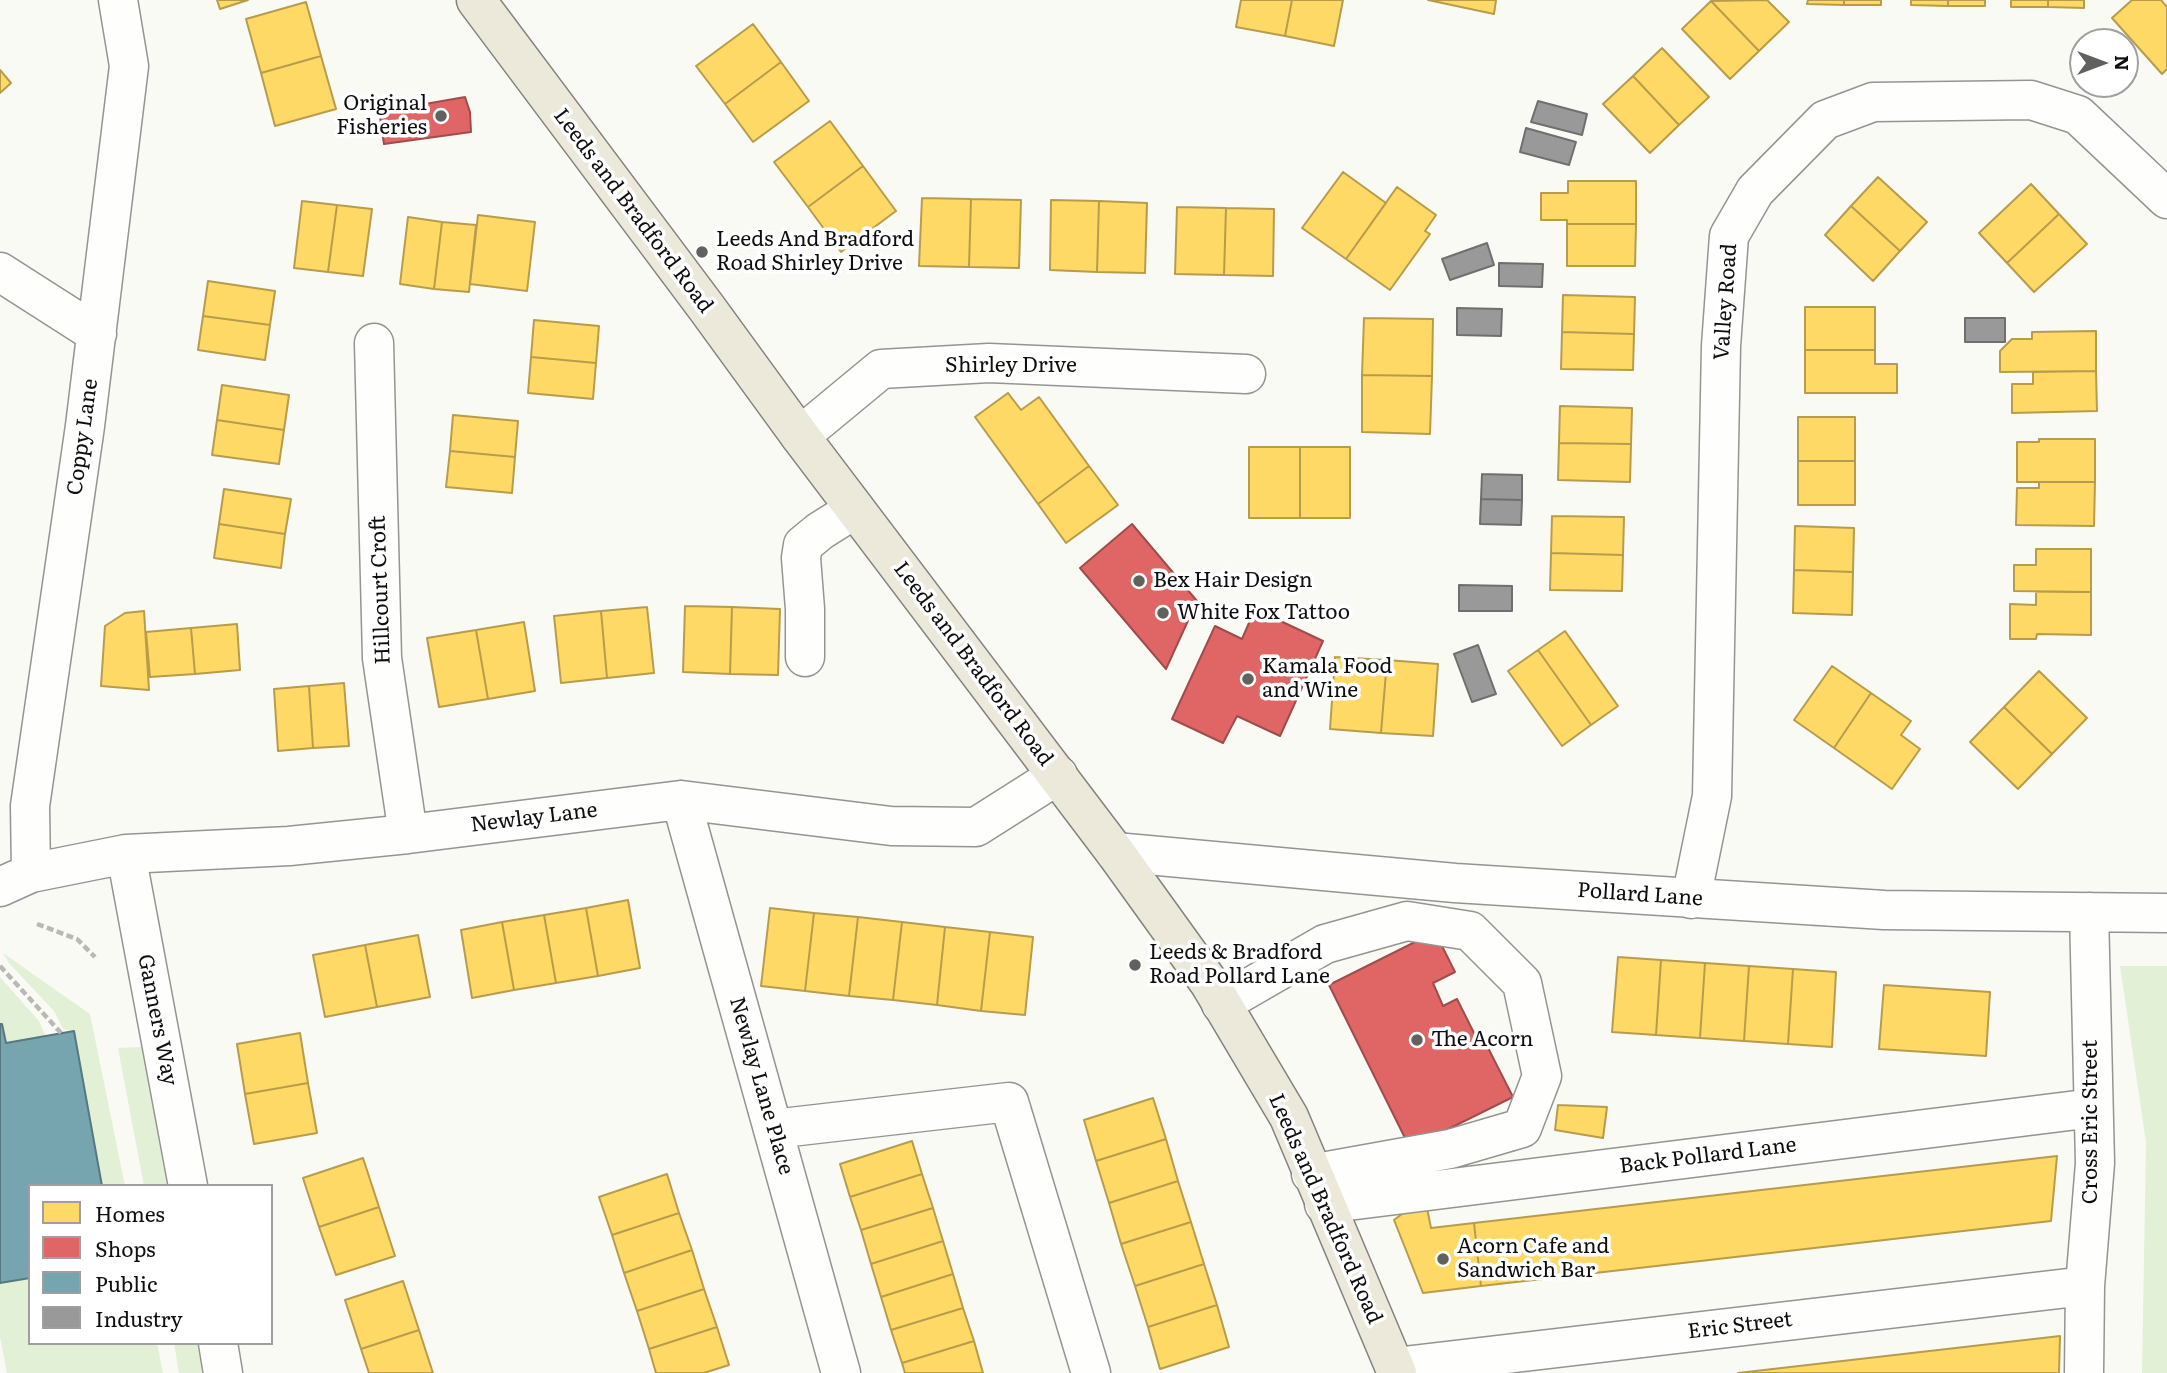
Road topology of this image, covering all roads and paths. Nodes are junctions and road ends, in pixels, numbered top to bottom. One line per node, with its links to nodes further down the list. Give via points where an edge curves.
1 (118, 0): 5 (street, Coppy Lane, via 129,66)
2 (476, 0): 8 (main road, Leeds and Bradford Road)
3 (2167, 199): 17 (street, Valley Road, via 2078,115 2031,100 1873,102 1825,120 1755,191 1729,236 1721,346 1712,796)
4 (0, 272): 5 (street)
5 (96, 334): 16 (street, Coppy Lane, via 30,806)
6 (374, 343): 13 (street, Hillcourt Croft, via 382,658)
7 (1245, 374): 8 (street, Shirley Drive, via 989,363 881,369)
8 (800, 436): 9 (main road, Leeds and Bradford Road)
9 (855, 509): 10 (street, via 803,545); 11 (main road, Leeds and Bradford Road)
10 (805, 657)
11 (1058, 775): 12 (street, Newlay Lane, via 976,827 891,826); 14 (main road, Leeds and Bradford Road)
12 (681, 800): 13 (street, Newlay Lane); 26 (street, Newlay Lane Place)
13 (408, 834): 15 (street, Newlay Lane, via 289,846)
14 (1115, 852): 17 (street, Pollard Lane); 23 (main road, Leeds and Bradford Road)
15 (126, 854): 16 (street, Newlay Lane); 27 (street, Ganners Way)
16 (15, 880)
17 (1691, 899): 18 (street, Pollard Lane, via 1884,910)
18 (2089, 912): 19 (street, Pollard Lane); 25 (street, Cross Eric Street)
19 (2167, 913)
20 (27, 928): 21 (path, via 40,923 77,939)
21 (102, 964)
22 (0, 966): 24 (path)
23 (1221, 1004): 28 (main road, Leeds and Bradford Road, via 1289,1117); 28 (street, via 1325,944 1407,921 1470,931 1522,983 1542,1076 1522,1128)
24 (61, 1033)
25 (2092, 1108): 28 (street, Back Pollard Lane); 29 (street, Cross Eric Street, via 2095,1163)
26 (773, 1129): 33 (street, Newlay Lane Place); 34 (street, via 1009,1102)
27 (188, 1184)
28 (1317, 1189): 31 (main road, Leeds and Bradford Road)
29 (2085, 1286): 31 (street, Eric Street); 35 (street, Cross Eric Street)
30 (218, 1345): 32 (street)
31 (1396, 1370)
32 (223, 1373)
33 (841, 1373)
34 (1091, 1373)
35 (2084, 1373)

